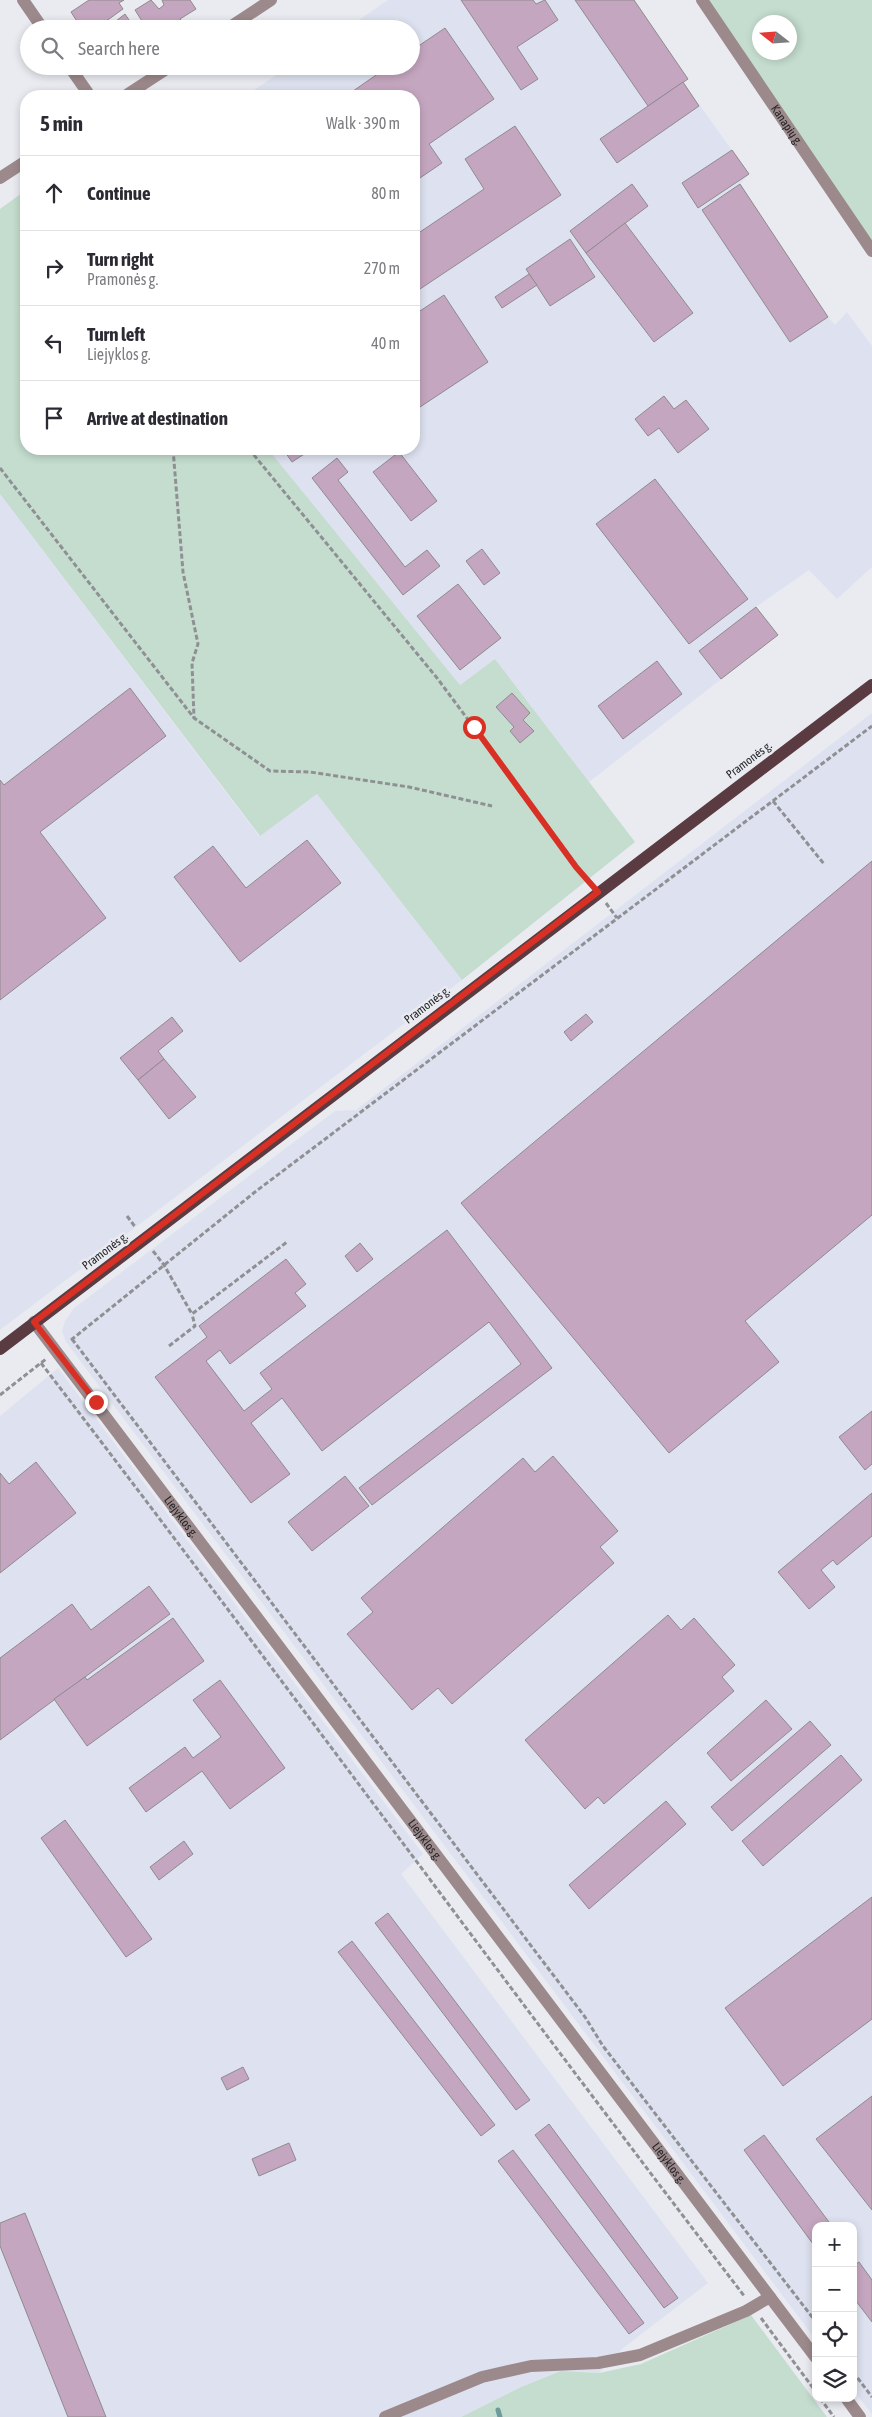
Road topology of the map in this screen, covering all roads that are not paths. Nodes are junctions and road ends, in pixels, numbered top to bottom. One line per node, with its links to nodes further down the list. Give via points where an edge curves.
1 (23, 0): 4 (street)
2 (271, 0): 5 (street)
3 (702, 0): 12 (street, Kanapių g.)
4 (37, 20)
5 (241, 20)
6 (75, 75): 8 (street)
7 (156, 75): 9 (street)
8 (86, 90)
9 (134, 90)
10 (20, 165): 11 (street)
11 (0, 178)
12 (872, 251)
13 (872, 685): 14 (main road, Pramonės g.)
14 (34, 1322): 15 (main road, Pramonės g.); 16 (street, Liejyklos g.)
15 (0, 1348)
16 (770, 2297): 17 (street, Liejyklos g.); 19 (street, via 640,2355 598,2363 531,2366 482,2377)
17 (815, 2357)
18 (849, 2402): 20 (street)
19 (385, 2417)
20 (860, 2417)

